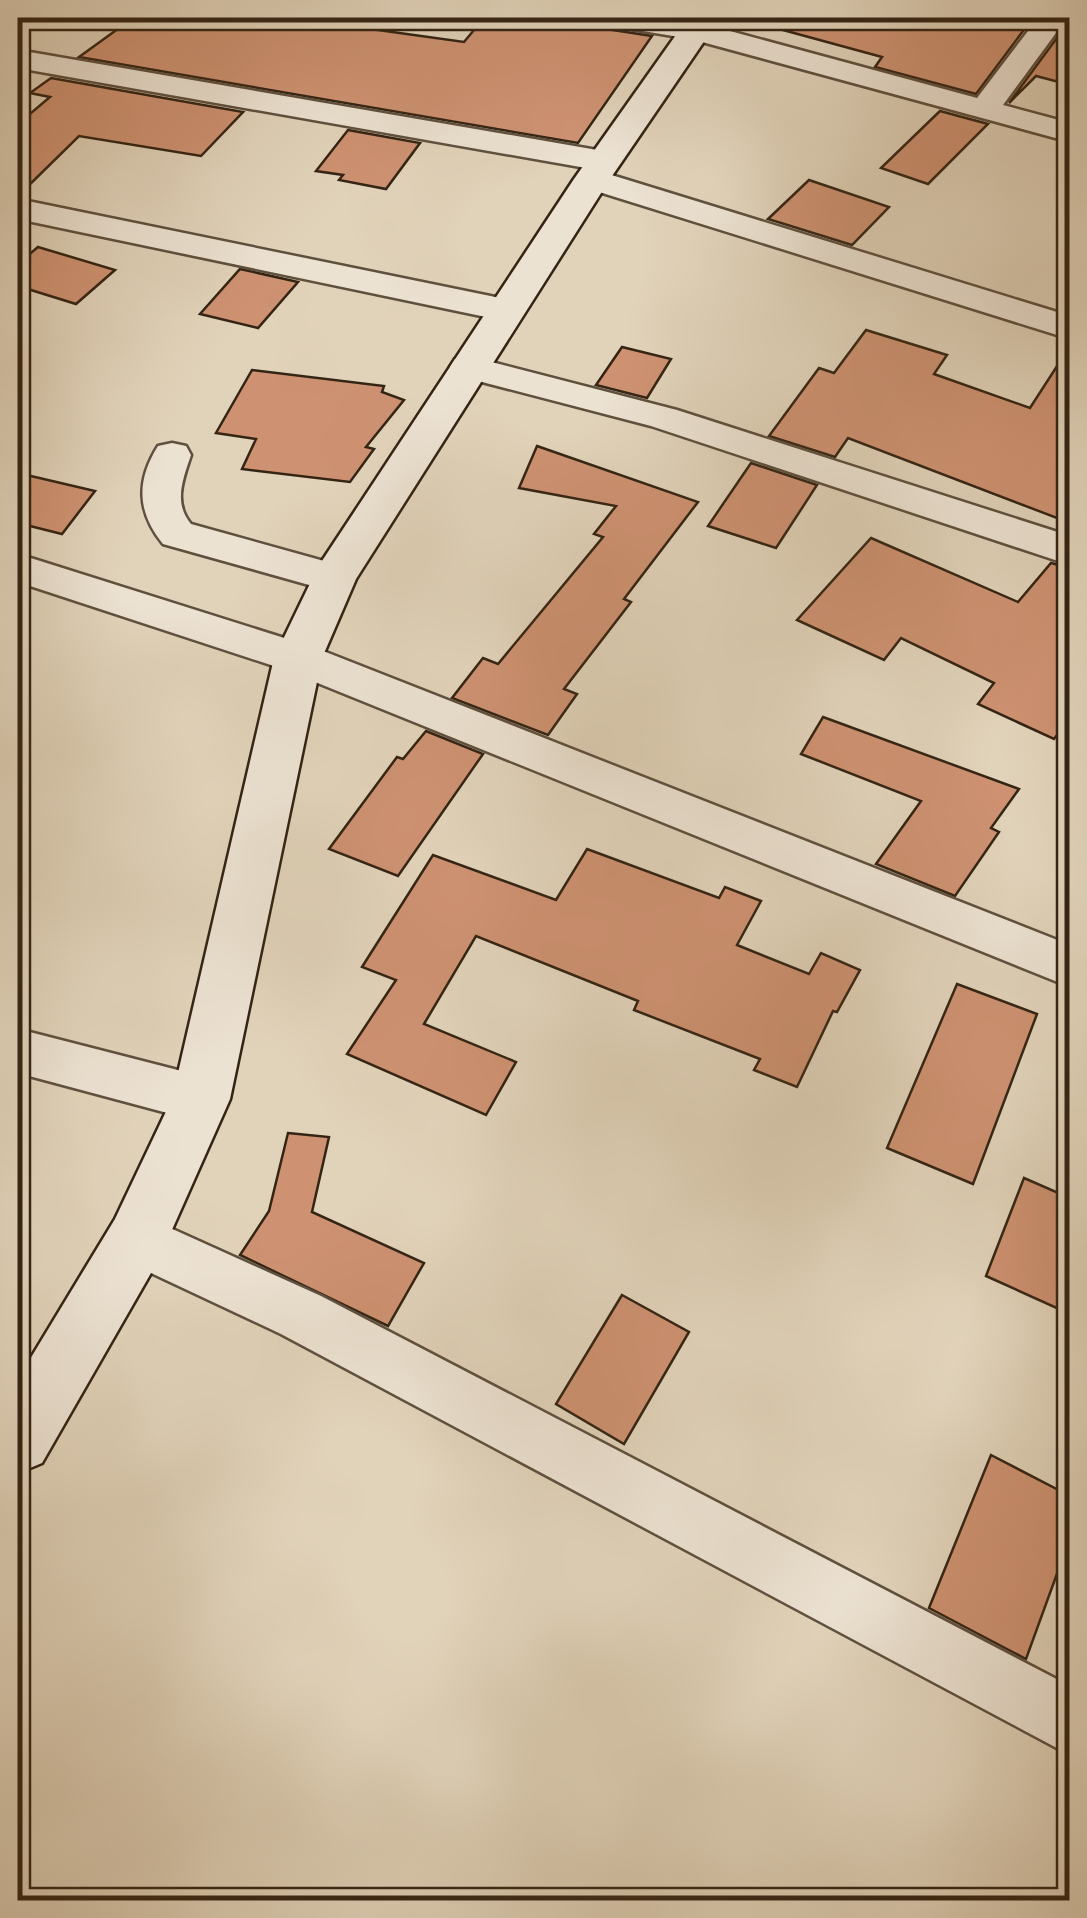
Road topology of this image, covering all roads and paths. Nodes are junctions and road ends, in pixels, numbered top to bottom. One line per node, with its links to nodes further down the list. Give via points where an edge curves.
1 (611, 18): 3 (street)
2 (1052, 18): 5 (street)
3 (699, 24): 5 (street); 7 (street)
4 (18, 59): 7 (street)
5 (984, 110): 6 (street)
6 (1070, 133)
7 (598, 170): 9 (street); 10 (street)
8 (18, 209): 9 (street)
9 (505, 310): 11 (street)
10 (1070, 328)
11 (468, 367): 13 (street, via 664,418); 15 (street)
12 (172, 455): 15 (street, via 156,502 177,534)
13 (1070, 551)
14 (18, 568): 16 (street)
15 (334, 578): 16 (street)
16 (298, 658): 17 (street); 19 (street)
17 (1070, 967)
18 (18, 1051): 19 (street)
19 (201, 1099): 20 (street)
20 (137, 1239): 21 (street); 22 (street, via 301,1315)
21 (18, 1440)
22 (1070, 1722)

